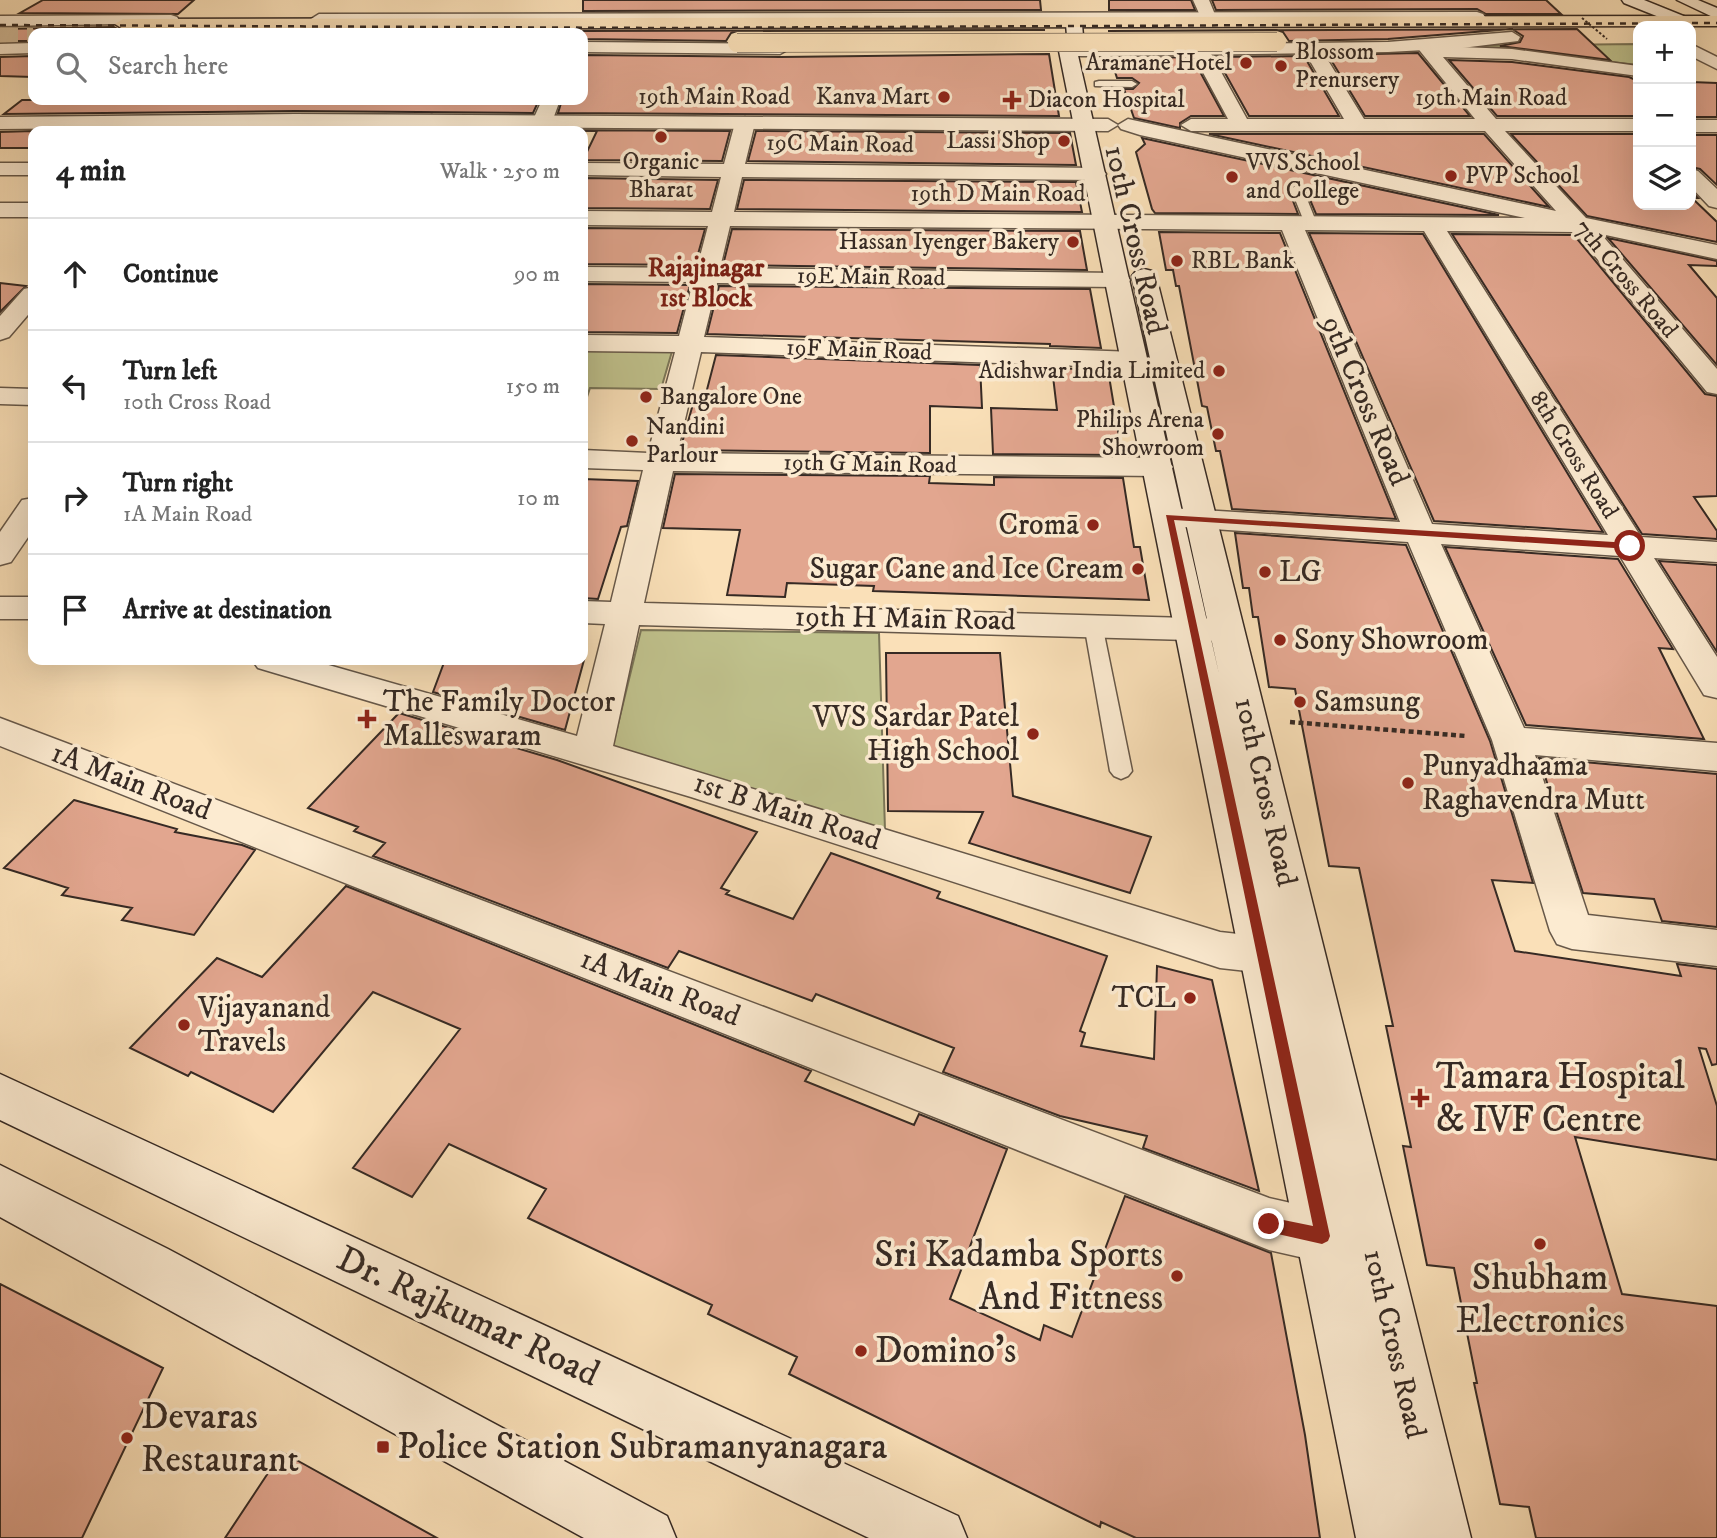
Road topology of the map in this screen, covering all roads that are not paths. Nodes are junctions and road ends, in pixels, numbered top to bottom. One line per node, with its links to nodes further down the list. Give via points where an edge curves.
1 (452, 0): 8 (street)
2 (1201, 0): 5 (street)
3 (1630, 0): 7 (street)
4 (1685, 0): 6 (street)
5 (1208, 17): 7 (street); 13 (street)
6 (1717, 17): 7 (main road)
7 (1675, 18): 11 (main road)
8 (441, 20): 9 (street); 10 (main road); 12 (main road); 13 (street)
9 (0, 21)
10 (680, 23): 11 (main road, via 1255,19); 13 (main road)
11 (1331, 23): 13 (main road)
12 (123, 24)
13 (1073, 26): 19 (main road); 20 (main road); 21 (street); 26 (street); 37 (street, 10th Cross Road)
14 (1717, 35): 15 (main road)
15 (1696, 36)
16 (1512, 37): 17 (main road); 20 (main road); 24 (street)
17 (1633, 37)
18 (588, 38): 19 (main road)
19 (632, 38): 20 (main road, bridge, via 684,43)
20 (1357, 42): 24 (street); 25 (street)
21 (588, 47)
22 (0, 48): 23 (street)
23 (28, 48)
24 (1427, 48): 29 (street); 44 (street, 7th Cross Road)
25 (1312, 49): 27 (street); 42 (street)
26 (1091, 51): 27 (street); 32 (street, 10th Cross Road)
27 (1201, 52): 43 (street)
28 (1696, 52): 30 (street)
29 (1571, 60): 31 (street); 34 (street)
30 (1717, 64)
31 (1633, 70)
32 (1099, 83): 33 (lane); 37 (street, 10th Cross Road)
33 (1132, 84)
34 (1600, 88)
35 (549, 105): 39 (street)
36 (1619, 106): 38 (street)
37 (1106, 117): 41 (street, 19th Main Road); 43 (street, 19th Main Road); 54 (street, 10th Cross Road); 62 (street, 10th Cross Road); 65 (street, via 1147,131)
38 (1633, 120)
39 (542, 122): 41 (street, 19th Main Road); 47 (street, 19th Main Road)
40 (0, 123): 46 (street, 19th Main Road)
41 (746, 123): 50 (street)
42 (1357, 124): 43 (street, 19th Main Road); 44 (street, 19th Main Road)
43 (1241, 125)
44 (1490, 125): 45 (street, 19th Main Road); 65 (street, 7th Cross Road)
45 (1633, 125)
46 (291, 126): 47 (street, 19th Main Road)
47 (430, 126)
48 (1696, 126): 49 (street)
49 (1717, 126)
50 (735, 168): 53 (street, 19C Main Road); 54 (street, 19C Main Road); 61 (street)
51 (0, 169): 52 (street)
52 (28, 169)
53 (588, 169)
54 (1096, 174): 62 (street, 10th Cross Road)
55 (1696, 181): 57 (street)
56 (1297, 189): 63 (lane)
57 (1717, 201)
58 (0, 210): 59 (street)
59 (28, 210)
60 (588, 218): 61 (street, 19th D Main Road)
61 (721, 219): 62 (street, 19th D Main Road); 68 (street)
62 (1118, 222): 63 (street, 19th D Main Road); 69 (street, 10th Cross Road); 82 (street, 10th Cross Road)
63 (1301, 224): 64 (street, 19th D Main Road); 83 (street, 9th Cross Road)
64 (1432, 225): 65 (street, 19th D Main Road); 84 (street, 8th Cross Road)
65 (1581, 225): 66 (street); 75 (street, 7th Cross Road)
66 (1717, 252)
67 (588, 274): 68 (street, 19E Main Road)
68 (707, 275): 69 (street, 19E Main Road); 73 (street)
69 (1118, 280): 74 (street, 10th Cross Road)
70 (28, 301): 71 (street)
71 (0, 332)
72 (588, 343): 73 (street, 19F Main Road)
73 (689, 344): 74 (street, 19F Main Road); 79 (street)
74 (1135, 360): 80 (street, 10th Cross Road)
75 (1717, 386)
76 (0, 396): 77 (street)
77 (28, 397)
78 (588, 459): 79 (street, 19th G Main Road)
79 (660, 462): 80 (street, 19th G Main Road); 90 (street)
80 (1158, 467): 82 (street, 10th Cross Road)
81 (28, 514): 86 (street)
82 (1185, 517): 83 (street); 92 (street, 10th Cross Road)
83 (1420, 533): 84 (street); 96 (street, 9th Cross Road)
84 (1630, 546): 85 (street); 94 (street, 8th Cross Road)
85 (1717, 552)
86 (0, 555)
87 (0, 608): 88 (street)
88 (28, 608)
89 (588, 612): 90 (street, 19th H Main Road)
90 (627, 612): 91 (street, 19th H Main Road); 97 (street)
91 (1093, 624): 92 (street, 19th H Main Road); 99 (lane)
92 (1210, 629): 101 (street, 10th Cross Road); 102 (street, 10th Cross Road, via 1248,719)
93 (287, 665): 97 (street, 1st B Main Road)
94 (1717, 685)
95 (0, 731): 105 (street, 1A Main Road, via 1269,1224)
96 (1511, 740): 98 (street); 100 (street, 9th Cross Road, via 1572,931)
97 (592, 753): 101 (street, 1st B Main Road, via 1220,950)
98 (1717, 757)
99 (1121, 771)
100 (1717, 948)
101 (1263, 957): 102 (street, 1st B Main Road); 105 (street, 10th Cross Road)
102 (1304, 958): 109 (street, 10th Cross Road)
103 (0, 1096): 107 (street, Dr. Rajkumar Road)
104 (0, 1190): 106 (street)
105 (1322, 1236): 108 (street, 10th Cross Road)
106 (645, 1538)
107 (936, 1538)
108 (1387, 1538)
109 (1440, 1538)

